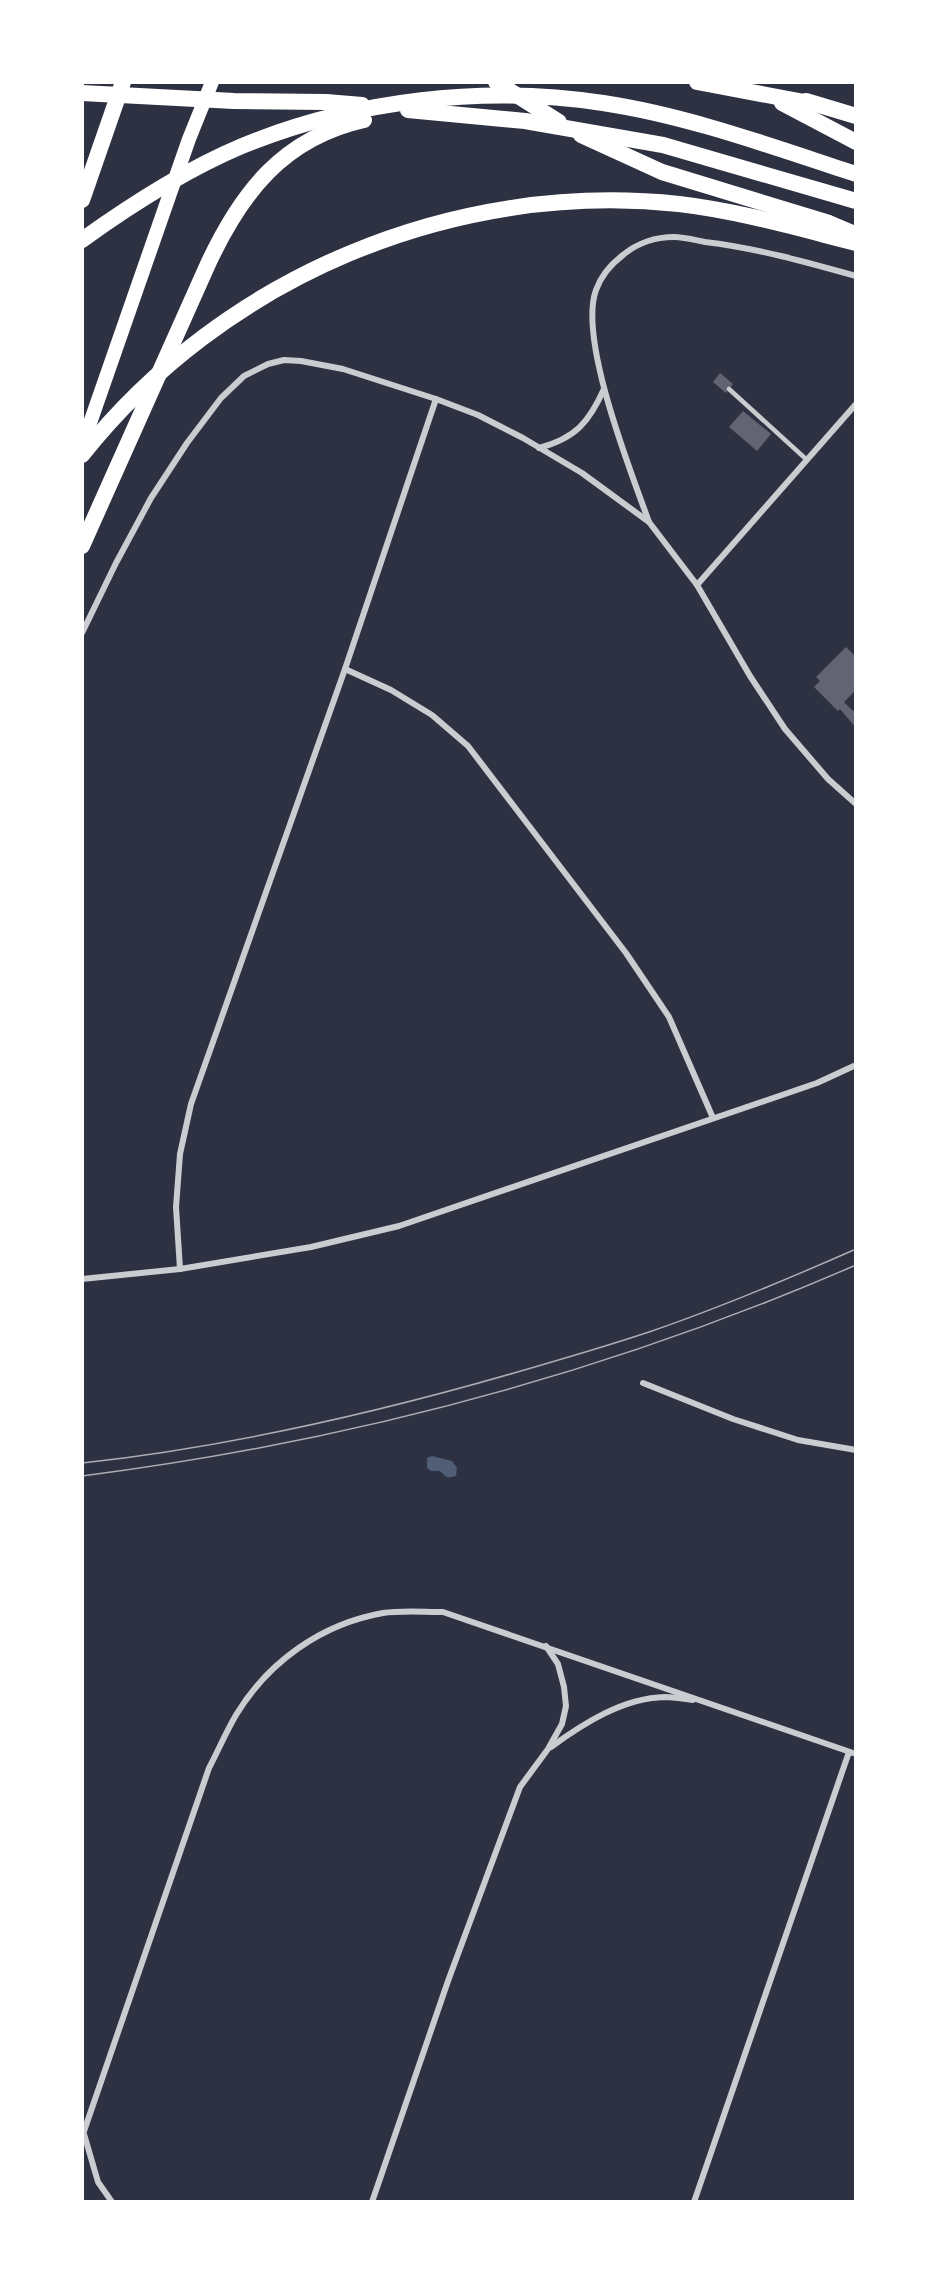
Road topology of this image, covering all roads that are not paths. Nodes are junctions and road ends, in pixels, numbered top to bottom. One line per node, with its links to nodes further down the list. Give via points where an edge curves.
1 (123, 82): 12 (highway)
2 (212, 82): 22 (main road)
3 (496, 82): 14 (highway, via 614,152 662,172)
4 (697, 82): 7 (highway)
5 (753, 82): 7 (highway); 10 (highway, via 781,102)
6 (82, 93): 8 (highway, via 326,102)
7 (815, 104): 9 (highway)
8 (418, 111): 13 (highway, via 525,121 663,145); 27 (highway, via 351,123 318,136 262,176 239,204 222,232)
9 (855, 116)
10 (855, 142)
11 (855, 174): 15 (highway, via 648,112 571,98 492,96 402,103 318,120 242,146 142,198)
12 (82, 200)
13 (855, 201)
14 (855, 234)
15 (82, 240)
16 (855, 243): 24 (highway, via 777,222 679,204 593,201 510,208 435,223 359,249 294,279 221,323 137,394)
17 (855, 276): 18 (street, via 731,245 674,237 640,244 614,262 595,292 593,333)
18 (604, 388): 23 (street, via 582,427); 26 (street)
19 (729, 389): 25 (lane)
20 (436, 399): 23 (street); 29 (street, via 343,369 301,361 268,364 244,376 221,398 151,498); 30 (street)
21 (855, 404): 25 (street)
22 (82, 446)
23 (539, 448): 26 (street, via 582,473)
24 (82, 454)
25 (807, 460): 28 (street)
26 (649, 522): 28 (street)
27 (82, 546)
28 (697, 585): 31 (street, via 785,729)
29 (82, 633)
30 (345, 669): 33 (street, via 432,715 468,746 626,953 669,1017); 34 (street, via 191,1104 180,1154 176,1207)
31 (855, 804)
32 (855, 1065): 33 (street, via 817,1083)
33 (713, 1118): 34 (street, via 399,1226 311,1247)
34 (180, 1269): 35 (street)
35 (82, 1279)
36 (642, 1383): 37 (street, via 798,1440)
37 (855, 1450)
38 (546, 1646): 39 (street); 40 (street, via 558,1664 566,1706 562,1724); 42 (street, via 443,1612 384,1613 307,1641 265,1674 236,1714 209,1768)
39 (705, 1702): 40 (street, via 667,1697 637,1701 582,1725); 41 (street)
40 (548, 1749): 44 (street, via 520,1787)
41 (852, 1753): 45 (street)
42 (83, 2135): 43 (street, via 98,2182)
43 (112, 2202)
44 (372, 2202)
45 (694, 2202)

